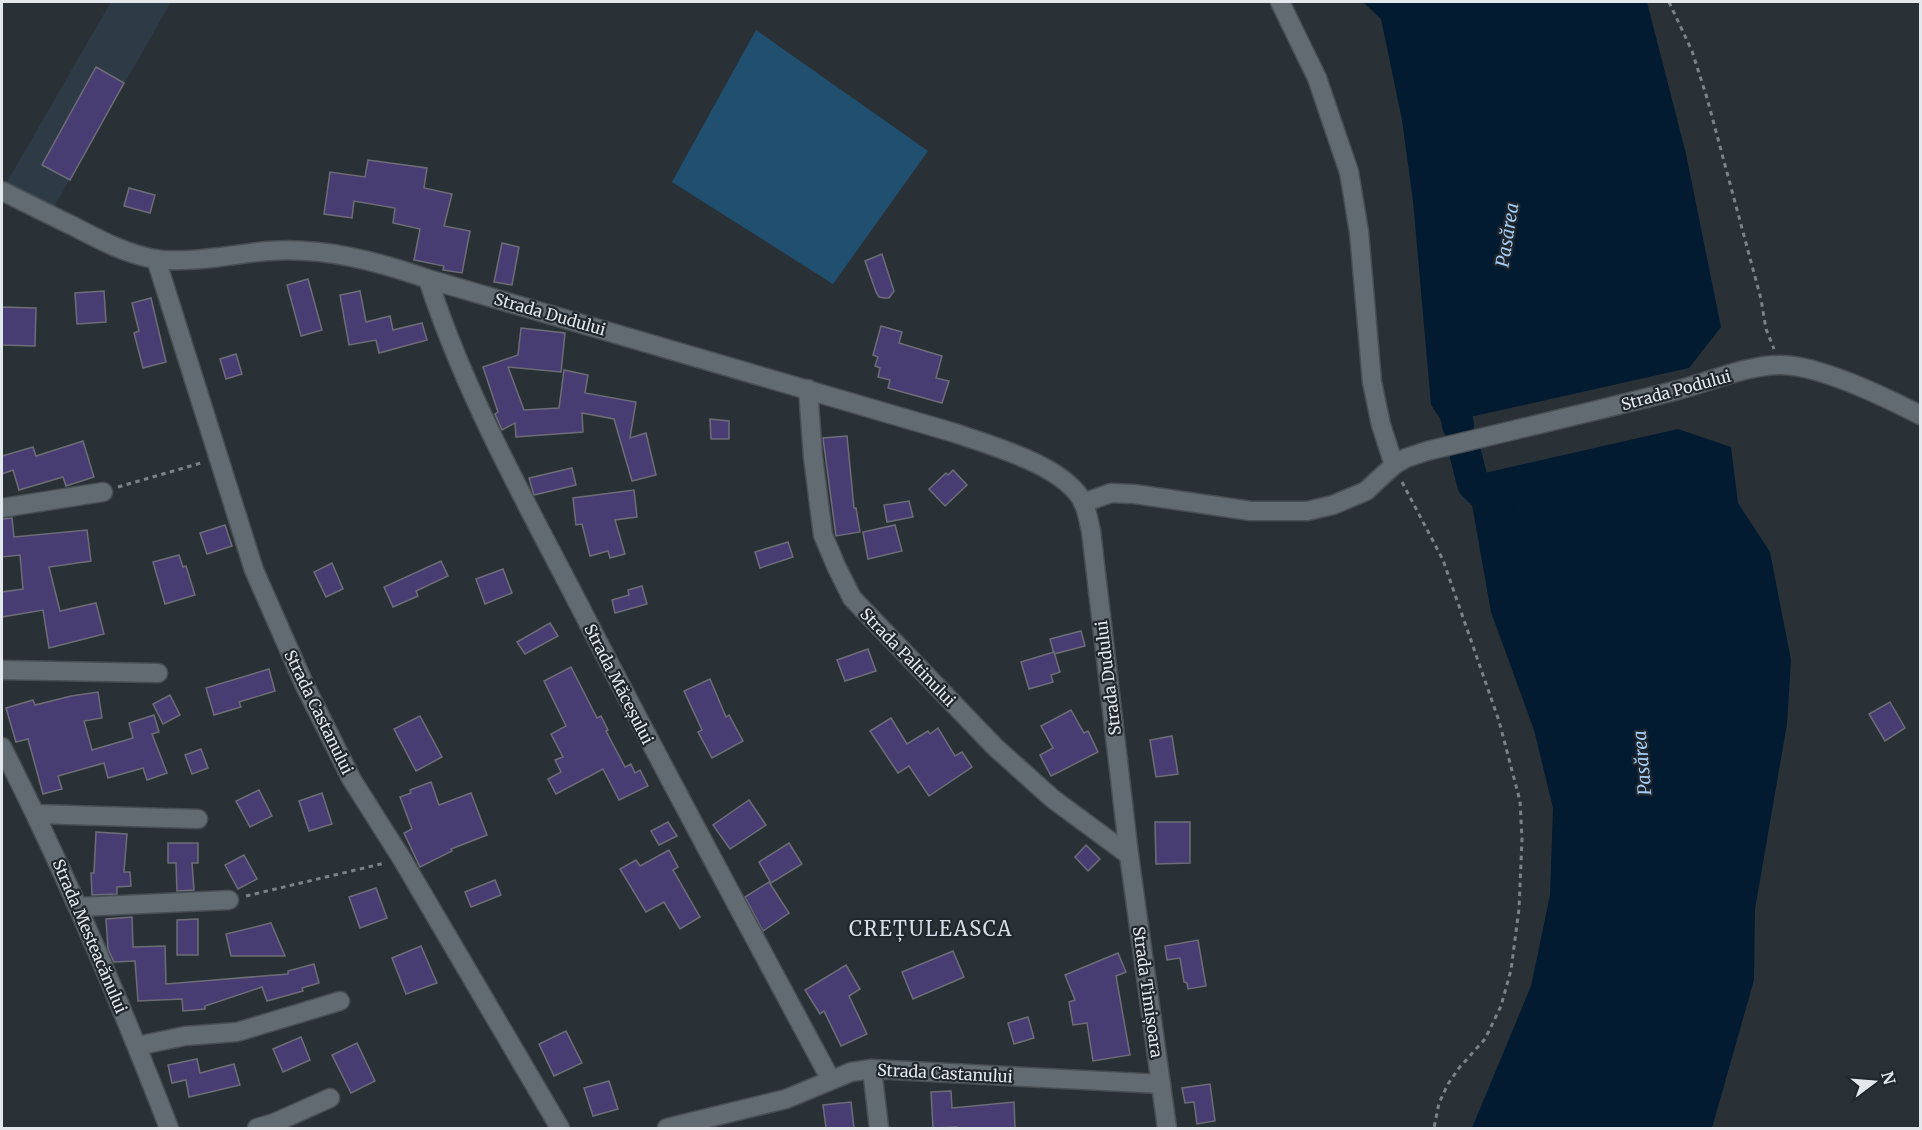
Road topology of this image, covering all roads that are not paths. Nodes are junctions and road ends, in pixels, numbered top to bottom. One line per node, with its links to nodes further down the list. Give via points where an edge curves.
1 (1280, 2): 7 (street, via 1317,78 1349,172 1359,232 1372,382)
2 (2, 191): 3 (street, Strada Dudului, via 102,241)
3 (156, 259): 4 (street, Strada Dudului, via 301,250 384,264); 27 (street, Strada Castanului, via 254,570 305,686 352,780)
4 (428, 279): 5 (street, Strada Dudului); 22 (street, Strada Măceșului, via 455,352 514,478 664,771)
5 (808, 389): 9 (street, Strada Dudului, via 1035,461 1072,487); 16 (street, Strada Paltinului, via 823,535 852,598 995,747 1053,799)
6 (1920, 415): 7 (street, Strada Podului, via 1879,394 1820,373 1780,365 1754,368 1653,397 1427,451)
7 (1394, 465): 9 (street, via 1366,491 1307,511 1251,511 1111,493)
8 (103, 492): 10 (street)
9 (1083, 503): 16 (street, Strada Dudului, via 1091,531)
10 (2, 508)
11 (2, 670): 12 (street)
12 (158, 672)
13 (2, 747): 14 (street, Strada Mesteacănului)
14 (36, 814): 15 (street); 18 (street, Strada Mesteacănului)
15 (198, 819)
16 (1129, 855): 23 (street, Strada Timișoara)
17 (229, 900): 18 (street)
18 (79, 907): 20 (street, Strada Mesteacănului)
19 (340, 1001): 20 (street, via 237,1032 185,1036)
20 (137, 1046): 25 (street, Strada Mesteacănului)
21 (872, 1069): 22 (street, Strada Castanului); 23 (street, Strada Castanului); 29 (street)
22 (831, 1080): 28 (street, Strada Castanului, via 786,1099)
23 (1161, 1084): 30 (street, Strada Timișoara)
24 (330, 1098): 26 (street)
25 (169, 1128)
26 (257, 1128)
27 (560, 1128)
28 (667, 1128)
29 (879, 1128)
30 (1167, 1128)

